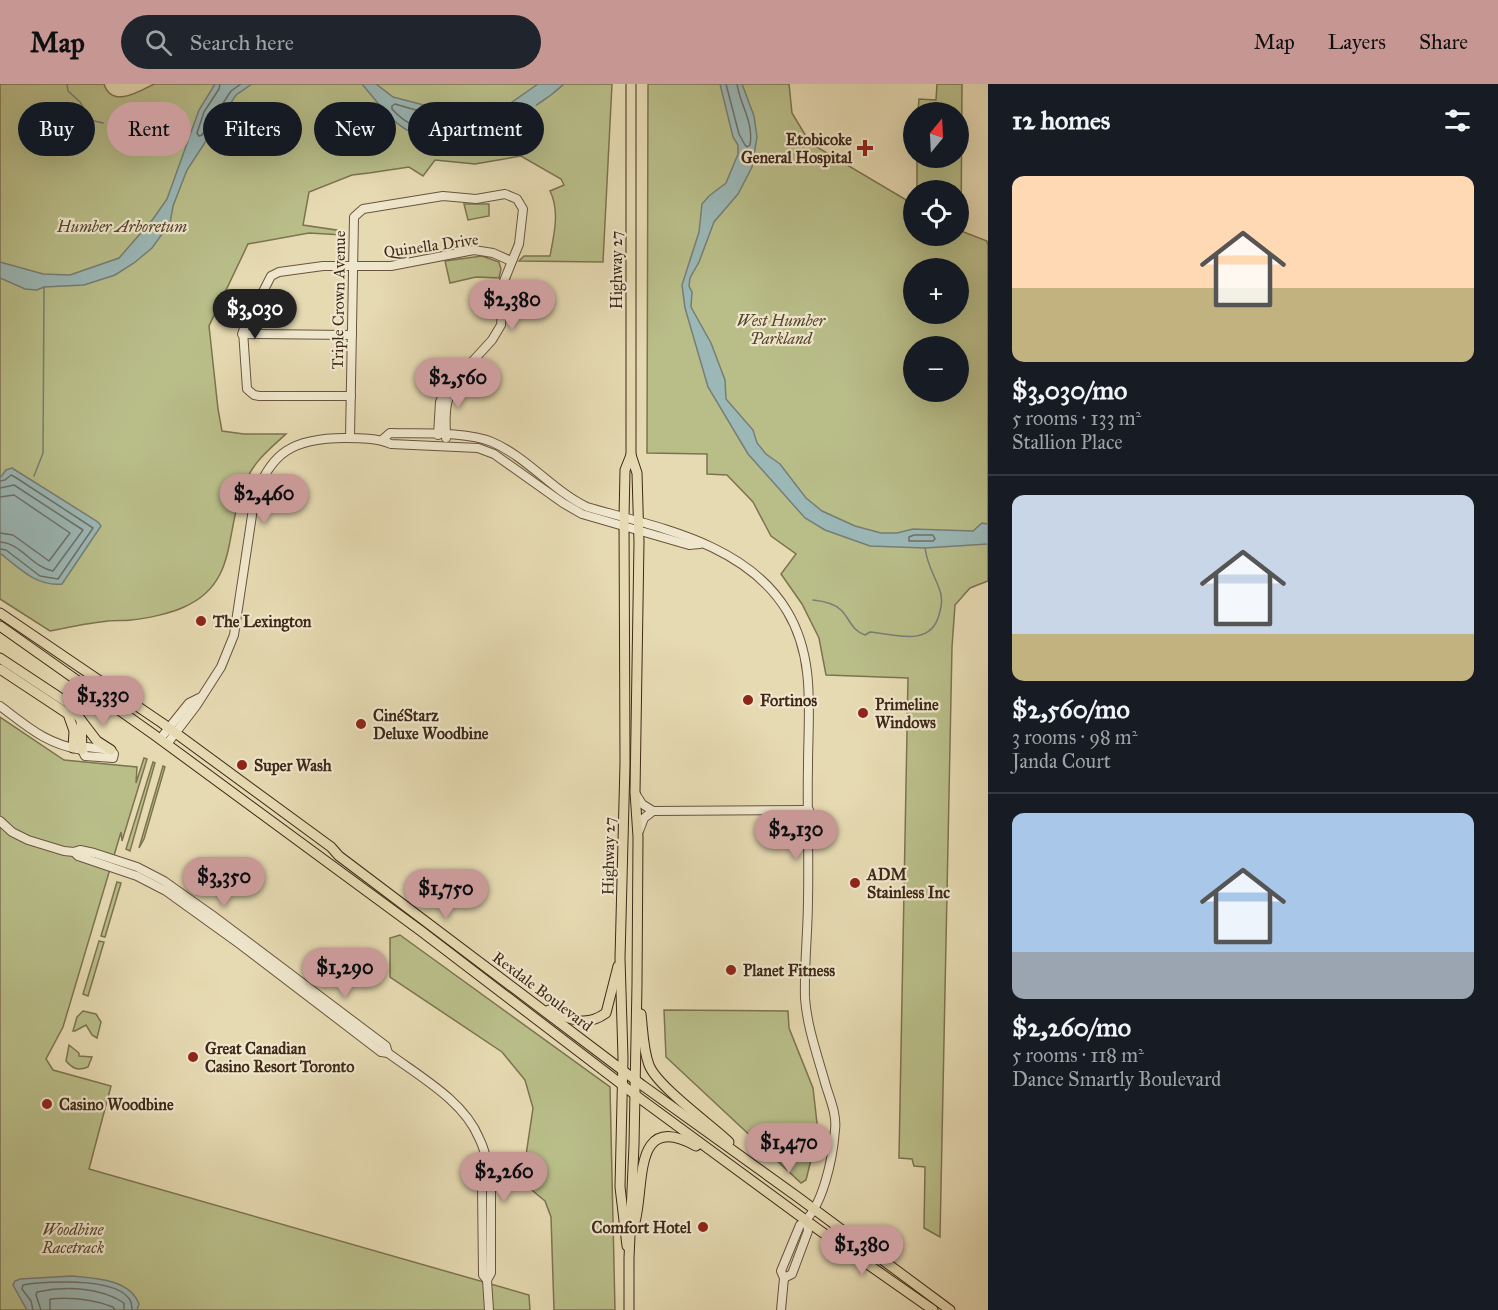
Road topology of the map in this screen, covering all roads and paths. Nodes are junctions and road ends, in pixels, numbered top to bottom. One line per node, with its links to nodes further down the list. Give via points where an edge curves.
1 (631, 84): 11 (main road, Highway 27)
2 (511, 261): 3 (street, Quinella Drive, via 474,250 391,266); 3 (street, Triple Crown Avenue, via 519,244 523,212 516,199 505,194 476,199 443,196 363,209 353,219); 7 (street, via 504,281 501,325 460,374 447,401)
3 (352, 266): 4 (street, Quinella Drive, via 275,274 267,281); 5 (street, Triple Crown Avenue)
4 (242, 334): 5 (street); 6 (street, via 248,389 254,395)
5 (352, 335): 6 (street, Triple Crown Avenue)
6 (351, 396): 8 (street, Triple Crown Avenue)
7 (442, 435): 9 (street, via 390,433); 10 (street); 12 (street, via 492,442)
8 (350, 438): 9 (street); 24 (street, via 321,438 293,446 267,469 254,502 234,635 224,662 196,706)
9 (382, 440): 10 (street, via 392,444)
10 (446, 446): 13 (street, via 478,448 494,454)
11 (631, 455): 14 (main road, Highway 27, via 626,470); 15 (main road, Highway 27, via 637,473)
12 (536, 472): 13 (street); 14 (street, via 574,501)
13 (531, 480): 14 (street, via 582,514)
14 (624, 523): 15 (street); 33 (main road, Highway 27, via 625,752)
15 (639, 527): 28 (main road, Highway 27); 29 (street, via 689,545 702,544 729,556 763,580 786,610 804,649 810,690)
16 (0, 613): 20 (main road, Rexdale Boulevard)
17 (0, 626): 21 (main road, Rexdale Boulevard)
18 (0, 658): 23 (main road, via 68,703)
19 (0, 669): 26 (main road, via 68,714)
20 (87, 671): 21 (main road); 24 (main road, Rexdale Boulevard)
21 (79, 681): 25 (main road, Rexdale Boulevard)
22 (0, 706): 26 (street, via 54,744)
23 (81, 720): 26 (main road); 27 (main road, via 97,741)
24 (172, 731): 25 (street); 35 (main road, Rexdale Boulevard)
25 (163, 741): 38 (main road, Rexdale Boulevard)
26 (77, 749): 27 (street, via 85,756 108,759 114,756)
27 (111, 750)
28 (635, 792): 30 (street, via 642,804); 32 (main road, Highway 27)
29 (808, 810): 30 (street); 42 (street, via 805,998 836,1127 831,1161)
30 (653, 811): 32 (street, via 644,818)
31 (0, 820): 46 (street, via 19,836 74,852 166,891 456,1104 473,1124 484,1153 487,1181 482,1186 483,1275 487,1280)
32 (638, 837): 34 (main road, Highway 27)
33 (620, 958): 35 (main road, via 606,1013 597,1019 582,1022); 36 (main road, Highway 27)
34 (637, 984): 37 (main road, Highway 27); 41 (main road, via 650,1067 676,1097 711,1124)
35 (537, 1005): 36 (main road, Rexdale Boulevard)
36 (623, 1070): 37 (main road, Rexdale Boulevard); 38 (main road, Highway 27)
37 (635, 1079): 39 (main road, Highway 27); 41 (main road, Rexdale Boulevard)
38 (623, 1085): 39 (main road, Rexdale Boulevard); 45 (main road, Highway 27, via 620,1187)
39 (635, 1094): 40 (main road, Rexdale Boulevard); 44 (main road, Highway 27)
40 (715, 1153): 43 (main road, Rexdale Boulevard); 44 (main road, via 671,1136 659,1138 649,1146 642,1164 639,1211)
41 (748, 1161): 42 (main road, Rexdale Boulevard)
42 (814, 1209): 43 (street); 50 (main road, Rexdale Boulevard)
43 (807, 1221): 48 (street, via 800,1226 781,1271); 49 (main road, Rexdale Boulevard)
44 (631, 1236): 45 (main road, Highway 27)
45 (629, 1258): 47 (main road, Highway 27)
46 (489, 1310)
47 (629, 1310)
48 (781, 1310)
49 (933, 1310)
50 (950, 1310)

